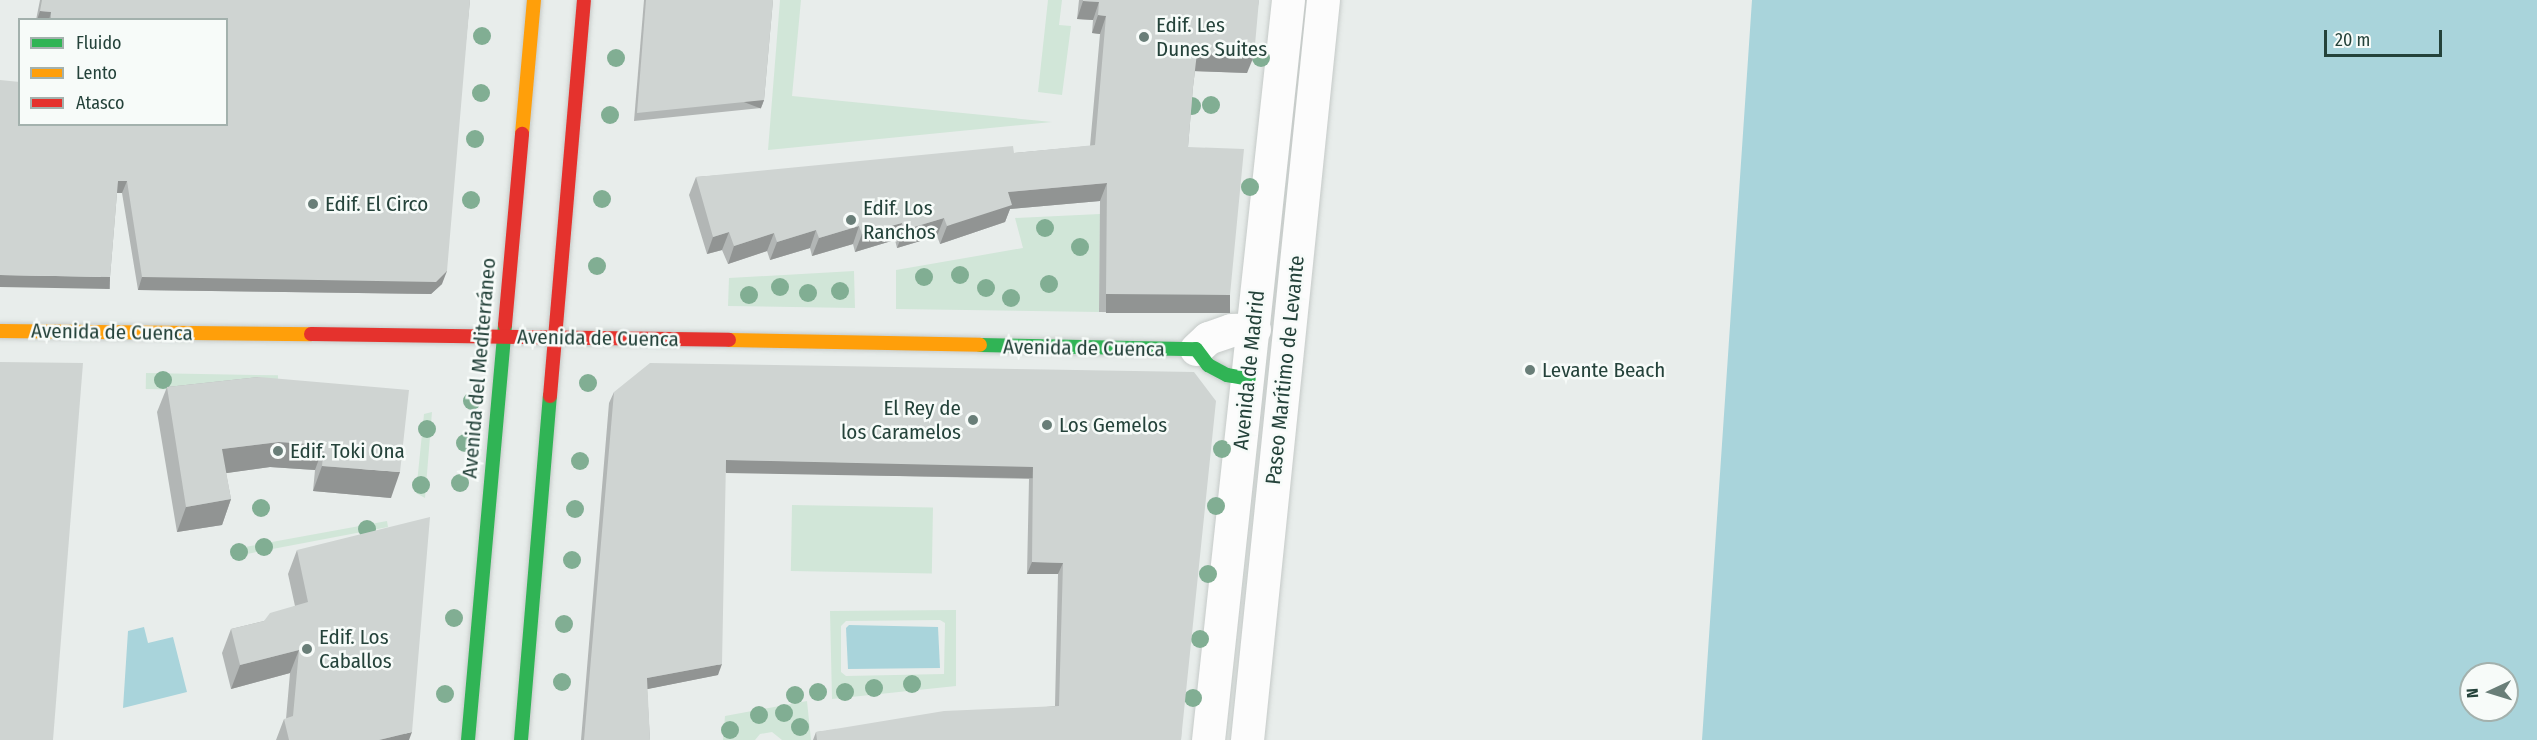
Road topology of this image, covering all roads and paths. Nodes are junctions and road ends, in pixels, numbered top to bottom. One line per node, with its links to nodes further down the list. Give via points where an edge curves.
1 (534, 0): 7 (street, Avenida del Mediterráneo)
2 (584, 0): 8 (street)
3 (1288, 0): 5 (street, Avenida de Madrid)
4 (1323, 0): 14 (street, Paseo Marítimo de Levante)
5 (1254, 329): 9 (street, Avenida de Cuenca, via 1231,330 1208,338); 10 (street, Avenida de Madrid)
6 (0, 331): 7 (street, Avenida de Cuenca)
7 (503, 336): 8 (street, Avenida de Cuenca); 11 (street, Avenida del Mediterráneo)
8 (553, 336): 9 (street, Avenida de Cuenca); 12 (street)
9 (1196, 349): 10 (street, Avenida de Cuenca, via 1218,370)
10 (1249, 379): 13 (street, Avenida de Madrid)
11 (468, 740)
12 (520, 740)
13 (1209, 740)
14 (1247, 740)

